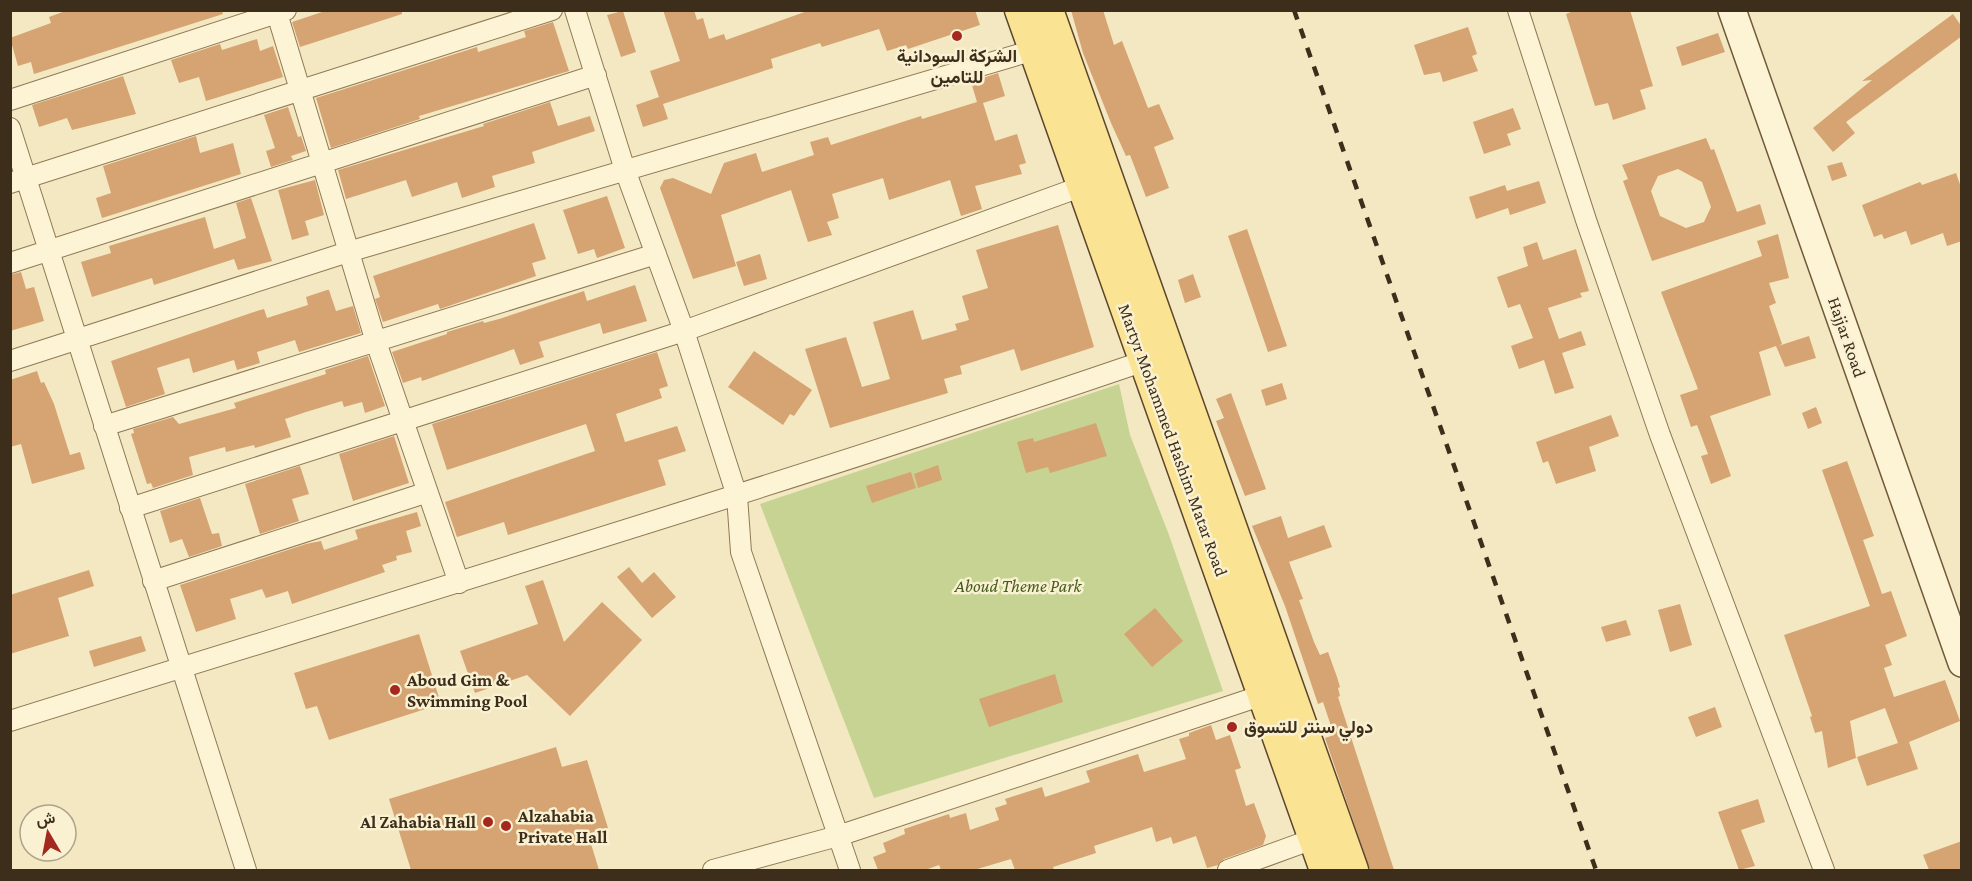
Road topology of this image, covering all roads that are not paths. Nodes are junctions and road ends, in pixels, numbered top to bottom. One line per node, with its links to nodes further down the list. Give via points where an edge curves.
1 (552, 10): 10 (street)
2 (575, 10): 9 (street)
3 (1020, 10): 8 (main road, Martyr Mohammed Hashim Matar Road)
4 (1048, 10): 24 (main road, Martyr Mohammed Hashim Matar Road)
5 (1518, 10): 45 (street, via 1660,435)
6 (1732, 10): 33 (street, Hajjar Road)
7 (279, 11): 10 (street); 11 (street)
8 (1034, 50): 14 (street); 16 (main road, Martyr Mohammed Hashim Matar Road)
9 (596, 75): 13 (street); 14 (street)
10 (301, 90): 13 (street); 15 (street)
11 (10, 100)
12 (10, 128): 15 (street)
13 (322, 161): 17 (street); 18 (street)
14 (625, 170): 18 (street); 19 (street)
15 (18, 180): 17 (street)
16 (1083, 186): 21 (street); 24 (main road, Martyr Mohammed Hashim Matar Road)
17 (49, 250): 20 (street); 22 (street)
18 (348, 252): 22 (street); 23 (street)
19 (656, 254): 21 (street); 23 (street)
20 (10, 263)
21 (684, 330): 26 (street); 29 (street)
22 (77, 339): 25 (street); 27 (street)
23 (376, 342): 26 (street); 27 (street)
24 (1157, 357): 29 (street); 35 (main road, Martyr Mohammed Hashim Matar Road); 44 (main road, Martyr Mohammed Hashim Matar Road)
25 (10, 361)
26 (402, 422): 28 (street); 30 (street)
27 (104, 426): 30 (street)
28 (426, 493): 31 (street); 32 (street)
29 (737, 496): 32 (street); 37 (street, via 741,552)
30 (130, 508): 31 (street)
31 (153, 580): 34 (street)
32 (459, 583): 34 (street)
33 (1962, 663)
34 (181, 668): 36 (street); 39 (street)
35 (1263, 695): 37 (street); 38 (main road, Martyr Mohammed Hashim Matar Road)
36 (10, 721)
37 (838, 836): 40 (street); 41 (street)
38 (1313, 839): 42 (street); 43 (main road, Martyr Mohammed Hashim Matar Road)
39 (246, 870)
40 (713, 870)
41 (850, 870)
42 (1228, 870)
43 (1325, 870)
44 (1353, 870)
45 (1824, 870)

